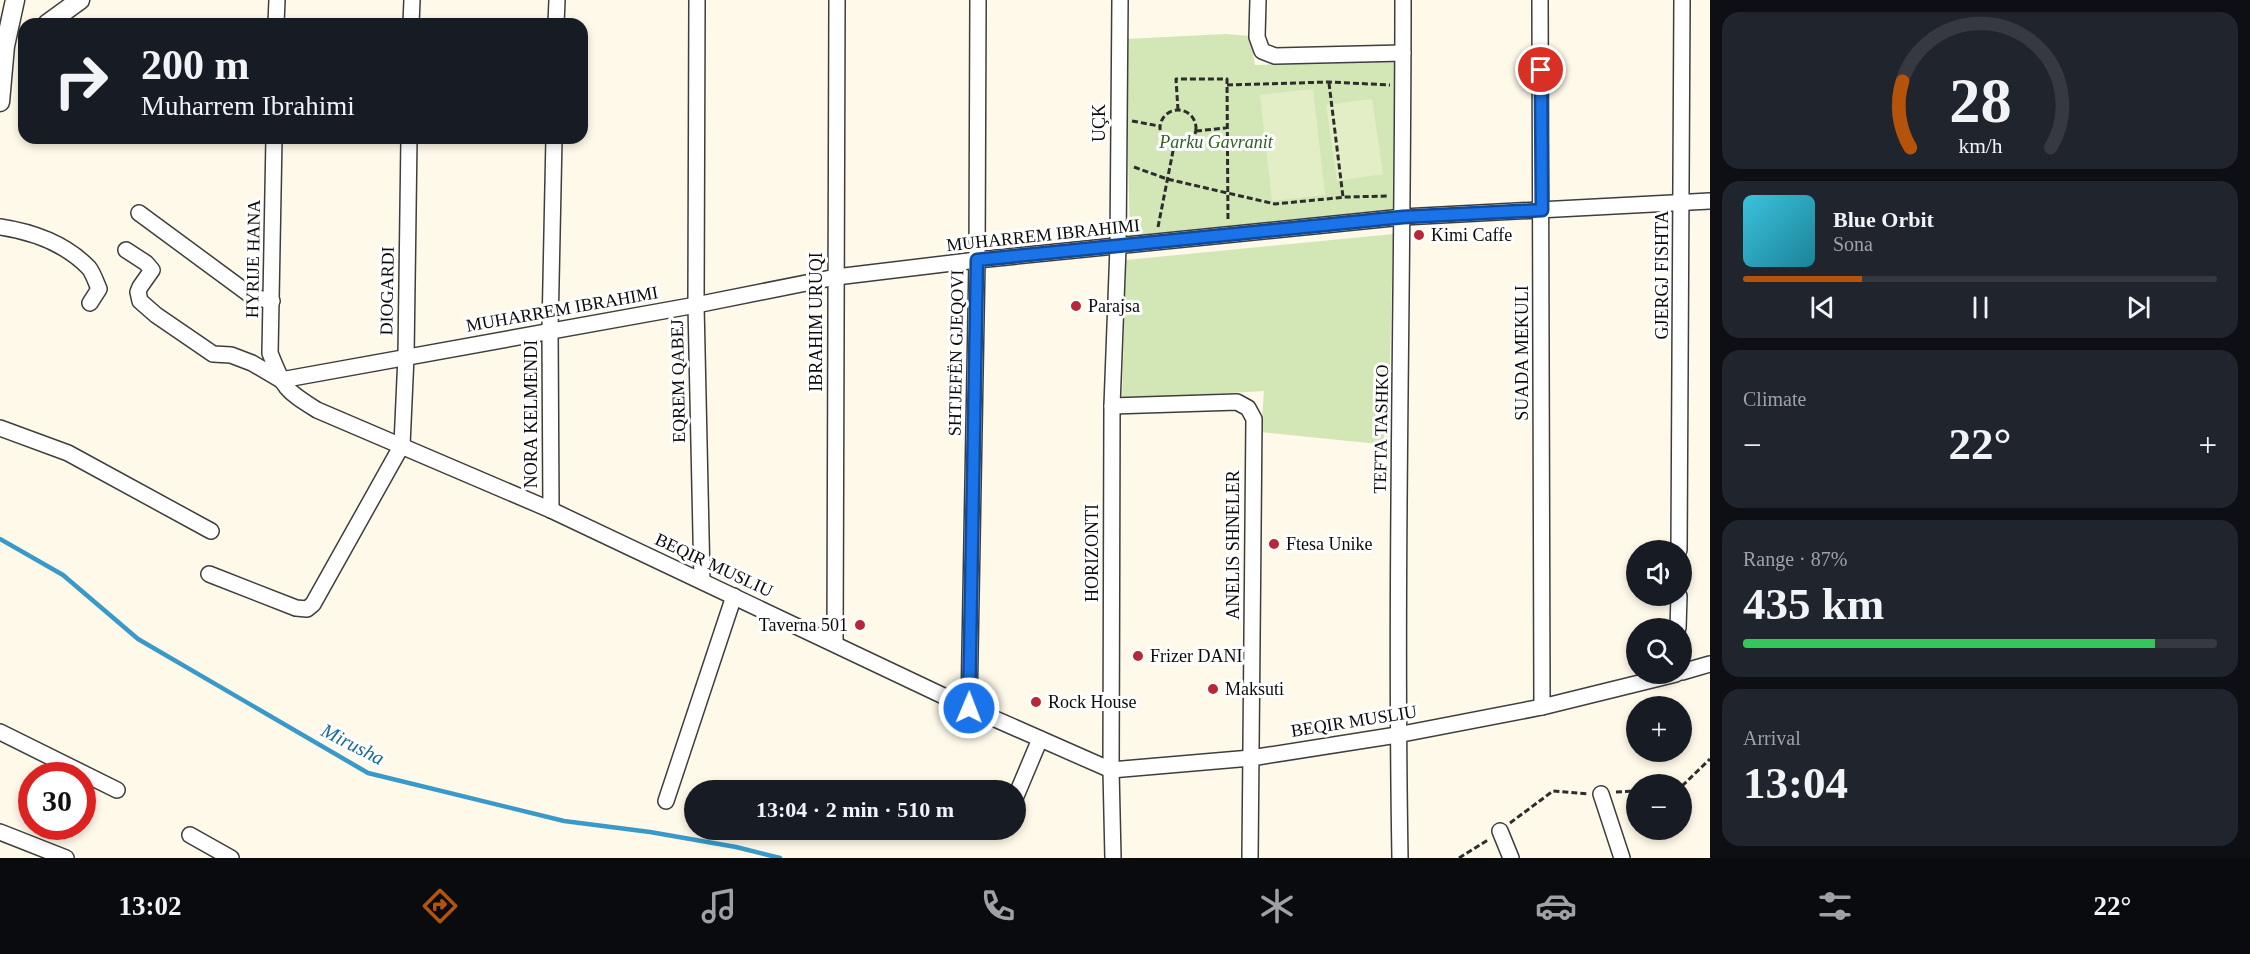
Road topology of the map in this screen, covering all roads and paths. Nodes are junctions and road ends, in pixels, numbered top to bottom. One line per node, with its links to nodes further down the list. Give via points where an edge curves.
1 (15, 0): 19 (street)
2 (80, 0): 14 (street)
3 (277, 0): 15 (street)
4 (412, 0): 16 (street)
5 (556, 0): 17 (street)
6 (697, 0): 53 (street, EQREM QABEJ)
7 (837, 0): 50 (street, IBRAHIM URUQI)
8 (978, 0): 49 (street, SHTJEFËN GJEQOVI)
9 (1120, 0): 47 (street, UÇK)
10 (1258, 0): 20 (street, via 1257,37 1262,51 1275,56)
11 (1403, 0): 20 (street, TEFTA TASHKO)
12 (1540, 0): 41 (street, SUADA MEKULI)
13 (1682, 0): 40 (street, GJERGJ FISHTA)
14 (55, 18)
15 (276, 18)
16 (411, 18)
17 (556, 18)
18 (18, 41): 19 (street)
19 (6, 46): 24 (street)
20 (1403, 53): 23 (street, TEFTA TASHKO)
21 (1329, 82): 22 (path); 23 (path); 38 (path)
22 (1227, 85): 25 (path, via 1227,79 1176,79); 28 (path)
23 (1402, 85): 37 (street, TEFTA TASHKO)
24 (0, 102)
25 (1178, 110): 27 (path, via 1168,113); 29 (path, via 1190,114)
26 (1128, 120): 27 (path)
27 (1159, 126): 33 (path, via 1164,141)
28 (1226, 128): 29 (path); 36 (path)
29 (1196, 131): 33 (path, via 1191,141)
30 (274, 144): 51 (street, HYRIJE HANA)
31 (409, 144): 55 (street, DIOGARDI)
32 (554, 144): 54 (street, NORA KELMENDI)
33 (1174, 146): 35 (path)
34 (1129, 165): 35 (path)
35 (1167, 179): 36 (path); 46 (path)
36 (1228, 194): 38 (path, via 1275,204); 45 (path)
37 (1403, 196): 38 (path); 43 (street, TEFTA TASHKO)
38 (1343, 197)
39 (1710, 201): 40 (street, MUHARREM IBRAHIMI)
40 (1682, 202): 41 (street, MUHARREM IBRAHIMI); 62 (street, GJERGJ FISHTA)
41 (1542, 210): 43 (street, MUHARREM IBRAHIMI); 70 (street, SUADA MEKULI)
42 (139, 213): 51 (street, via 252,297)
43 (1403, 217): 45 (street, MUHARREM IBRAHIMI); 73 (street, TEFTA TASHKO)
44 (0, 226): 52 (street, via 49,239 90,269 99,289)
45 (1227, 236): 46 (street, MUHARREM IBRAHIMI)
46 (1154, 243): 47 (street, MUHARREM IBRAHIMI)
47 (1118, 247): 49 (street, MUHARREM IBRAHIMI); 57 (street, HORIZONTI)
48 (126, 250): 56 (street, BEQIR MUSLIU, via 152,270 138,292 140,301 156,315 213,354 231,355 252,363)
49 (977, 260): 50 (street, MUHARREM IBRAHIMI); 71 (street, SHTJEFËN GJEQOVI)
50 (836, 277): 53 (street, MUHARREM IBRAHIMI); 66 (street, IBRAHIM URUQI)
51 (272, 301): 56 (street, HYRIJE HANA, via 270,353)
52 (90, 303)
53 (696, 305): 54 (street, MUHARREM IBRAHIMI); 64 (street, EQREM QABEJ)
54 (550, 330): 55 (street, MUHARREM IBRAHIMI); 60 (street, NORA KELMENDI)
55 (406, 356): 56 (street, MUHARREM IBRAHIMI); 59 (street, DIOGARDI)
56 (280, 380): 59 (street, BEQIR MUSLIU, via 289,392 317,410)
57 (1112, 406): 75 (street, ANELIS SHNELER, via 1236,402 1248,408 1254,420); 77 (street, HORIZONTI)
58 (0, 428): 61 (street, via 68,453)
59 (402, 445): 60 (street, BEQIR MUSLIU); 63 (street, via 307,609)
60 (551, 510): 64 (street, BEQIR MUSLIU)
61 (211, 531)
62 (1679, 540)
63 (208, 574)
64 (702, 581): 65 (street, BEQIR MUSLIU)
65 (734, 596): 66 (street, BEQIR MUSLIU); 83 (street)
66 (835, 644): 71 (street, BEQIR MUSLIU)
67 (1710, 664): 68 (street)
68 (1692, 669)
69 (1635, 684): 70 (street, BEQIR MUSLIU)
70 (1542, 707): 73 (street, BEQIR MUSLIU)
71 (969, 708): 74 (street, BEQIR MUSLIU)
72 (0, 732): 80 (street)
73 (1397, 735): 75 (street, BEQIR MUSLIU); 91 (street, TEFTA TASHKO)
74 (1040, 739): 77 (street, BEQIR MUSLIU); 79 (street)
75 (1251, 758): 77 (street, BEQIR MUSLIU); 90 (street, ANELIS SHNELER)
76 (1710, 759): 78 (path)
77 (1111, 770): 89 (street, HORIZONTI)
78 (1692, 776)
79 (1023, 780)
80 (117, 789)
81 (1626, 791): 82 (path)
82 (1600, 794): 84 (path, via 1553,791); 94 (street)
83 (666, 801)
84 (1500, 831): 92 (path); 93 (street)
85 (0, 832): 87 (street)
86 (190, 835): 88 (street)
87 (66, 858)
88 (231, 858)
89 (1113, 858)
90 (1250, 858)
91 (1400, 858)
92 (1459, 858)
93 (1511, 858)
94 (1622, 858)

